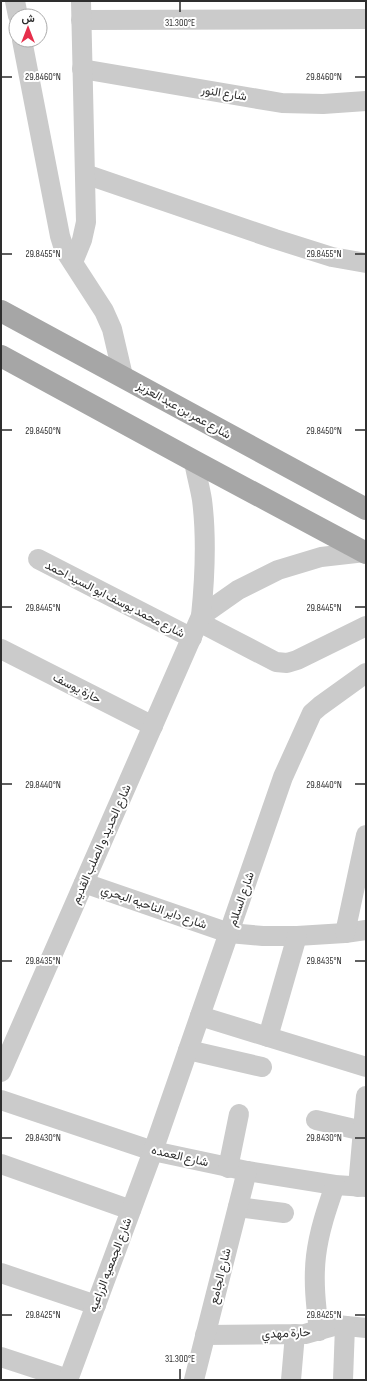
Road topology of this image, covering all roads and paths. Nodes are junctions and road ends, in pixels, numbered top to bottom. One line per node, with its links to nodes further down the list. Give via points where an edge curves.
1 (81, 10): 2 (street); 4 (street)
2 (366, 19)
3 (24, 48): 7 (street, via 60,236 64,249)
4 (82, 69): 5 (street, شارع النور, via 282,103); 6 (street)
5 (366, 101)
6 (85, 174): 7 (street, via 86,222); 8 (street, via 289,244 332,257)
7 (73, 262): 11 (street, via 104,310 112,329)
8 (366, 263)
9 (1, 311): 11 (main road, شارع عمر بن عبد العزيز)
10 (1, 356): 12 (main road)
11 (122, 376): 13 (main road, شارع عمر بن عبد العزيز)
12 (194, 461): 14 (main road); 16 (street, شارع الحديد و الصلب القديم, via 202,499 206,538 206,577)
13 (366, 509)
14 (366, 552): 16 (street, via 321,557 278,570 238,590)
15 (38, 559): 16 (street, شارع محمد يوسف ابو السيد احمد)
16 (197, 626): 17 (street, شارع محمد يوسف ابو السيد احمد, via 276,662 287,663); 20 (street, شارع الحديد و الصلب القديم)
17 (366, 626)
18 (1, 649): 20 (street, حارة يوسف)
19 (366, 673): 24 (street, شارع السلام, via 312,713 284,777)
20 (153, 726): 22 (street, شارع الحديد و الصلب القديم)
21 (366, 835): 25 (street)
22 (84, 883): 24 (street, شارع داير الناحيه البحري); 32 (street, شارع الحديد و الصلب القديم)
23 (366, 930): 25 (street, شارع داير الناحيه البحري)
24 (229, 933): 26 (street, شارع داير الناحيه البحري); 27 (street, شارع السلام)
25 (345, 933): 26 (street, شارع داير الناحيه البحري)
26 (297, 936): 28 (street)
27 (200, 1016): 28 (street); 29 (street, شارع السلام)
28 (268, 1037): 31 (street)
29 (188, 1050): 30 (street); 38 (street, شارع السلام)
30 (262, 1067)
31 (366, 1067)
32 (1, 1072)
33 (366, 1096): 37 (street)
34 (1, 1100): 38 (street, شارع العمده)
35 (239, 1114): 40 (street, شارع الجامع)
36 (316, 1120): 37 (street)
37 (363, 1131): 42 (street)
38 (153, 1150): 40 (street, شارع العمده); 44 (street, شارع الجمعيه الزراعيه)
39 (1, 1164): 44 (street)
40 (238, 1169): 41 (street, شارع العمده); 43 (street, شارع الجامع)
41 (335, 1184): 42 (street, شارع العمده); 50 (street, via 323,1220 316,1256 315,1294)
42 (362, 1187)
43 (238, 1208): 45 (street); 52 (street, شارع الجامع)
44 (131, 1210): 47 (street, شارع الجمعيه الزراعيه)
45 (284, 1213)
46 (1, 1273): 47 (street)
47 (96, 1305): 54 (street, شارع الجمعيه الزراعيه)
48 (344, 1326): 49 (street, حارة مهدي); 50 (street, حارة مهدي, via 328,1327); 57 (street)
49 (366, 1328)
50 (319, 1331): 51 (street, حارة مهدي)
51 (295, 1334): 52 (street, حارة مهدي); 56 (street)
52 (205, 1335): 55 (street, شارع الجامع)
53 (1, 1357): 54 (street)
54 (68, 1380)
55 (194, 1380)
56 (291, 1380)
57 (343, 1380)

